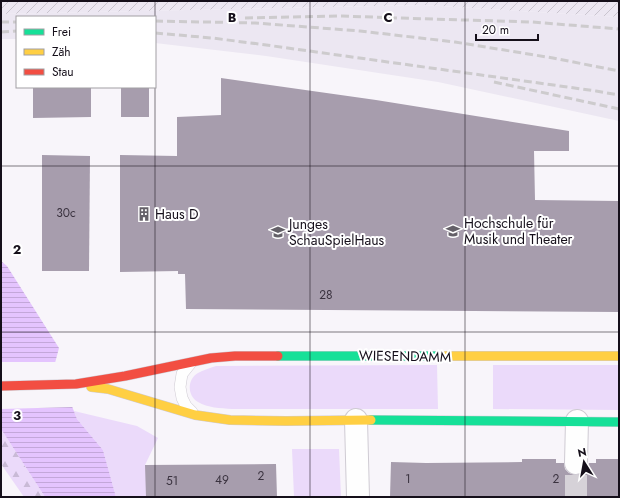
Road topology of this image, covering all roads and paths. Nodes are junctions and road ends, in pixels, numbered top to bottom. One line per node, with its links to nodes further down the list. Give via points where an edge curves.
1 (619, 356): 2 (street, WIESENDAMM, via 236,356)
2 (192, 362): 3 (street, WIESENDAMM); 5 (lane, via 182,374 180,387 186,406)
3 (76, 384): 4 (street, WIESENDAMM); 5 (street, WIESENDAMM, via 108,389)
4 (1, 386)
5 (195, 415): 6 (street, WIESENDAMM, via 230,420)
6 (356, 420): 7 (street, WIESENDAMM); 10 (street)
7 (577, 421): 8 (street, WIESENDAMM); 9 (street)
8 (619, 422)
9 (576, 463)
10 (358, 497)

